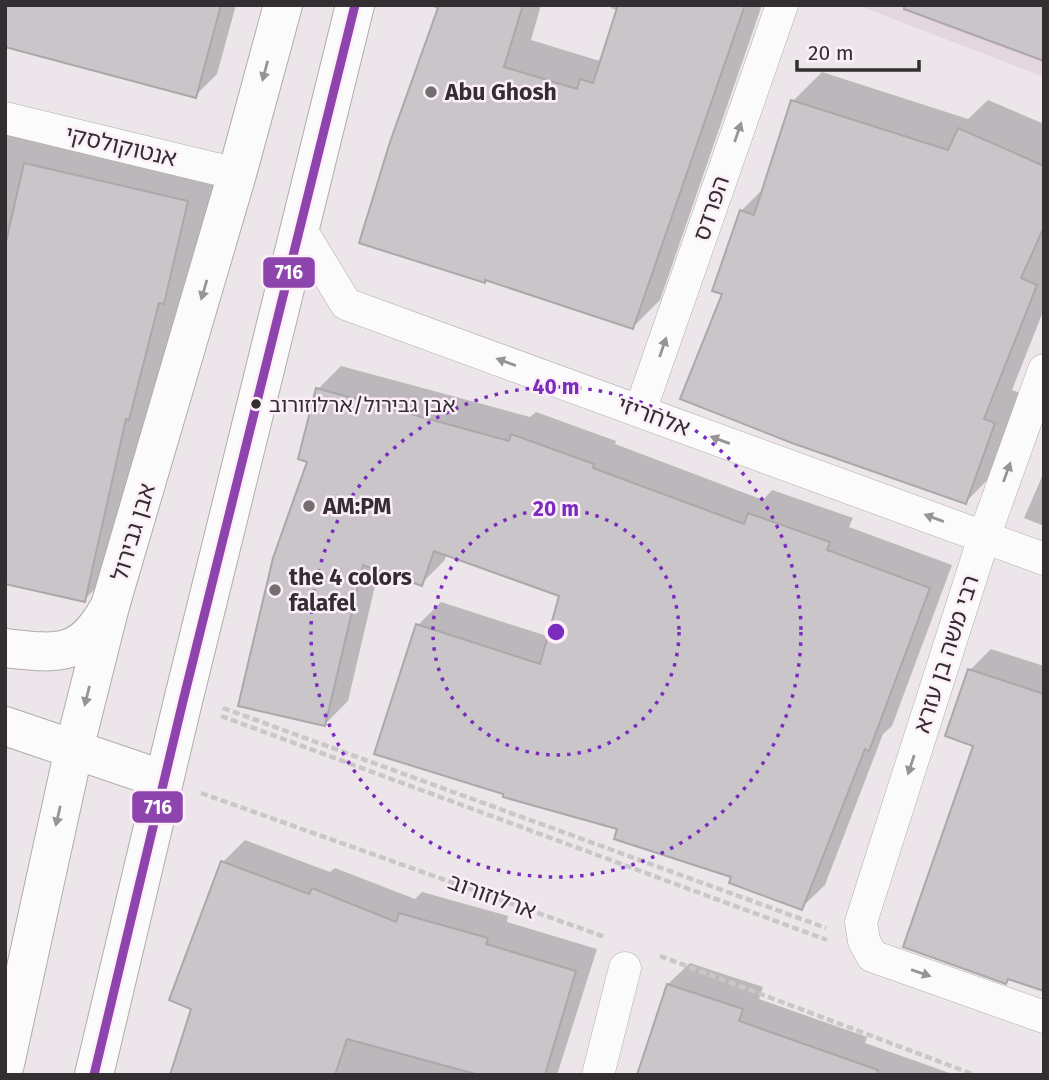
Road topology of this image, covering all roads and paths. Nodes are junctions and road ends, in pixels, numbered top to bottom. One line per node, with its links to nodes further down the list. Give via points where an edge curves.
1 (283, 5): 5 (main road, אבן גבירול, one-way to 5)
2 (355, 5): 6 (main road)
3 (782, 5): 8 (street, הפרדס, one-way to 3)
4 (5, 118): 5 (street, אנטוקולסקי)
5 (237, 174): 11 (main road, אבן גבירול, one-way to 11)
6 (301, 230): 8 (street, אלחריזי, one-way to 6, via 346,304); 17 (main road)
7 (1044, 370): 9 (street, רבי משה בן עזרא, one-way to 7)
8 (640, 411): 9 (street, אלחריזי, one-way to 8)
9 (984, 537): 10 (street, אלחריזי); 18 (street, רבי משה בן עזרא, one-way to 18, via 861,922)
10 (1044, 558)
11 (110, 606): 12 (main road, via 90,636 77,646); 16 (main road, אבן גבירול, one-way to 16)
12 (5, 648)
13 (219, 707): 18 (path)
14 (217, 715): 18 (path)
15 (5, 726): 16 (main road)
16 (74, 749): 17 (main road); 22 (main road, אבן גבירול, one-way to 22)
17 (164, 780): 19 (path, ארלוזורוב); 23 (main road)
18 (868, 949): 21 (street, one-way to 21)
19 (621, 954): 24 (street)
20 (656, 955): 25 (path)
21 (1044, 1017)
22 (5, 1064)
23 (94, 1075)
24 (598, 1075)
25 (975, 1075)

